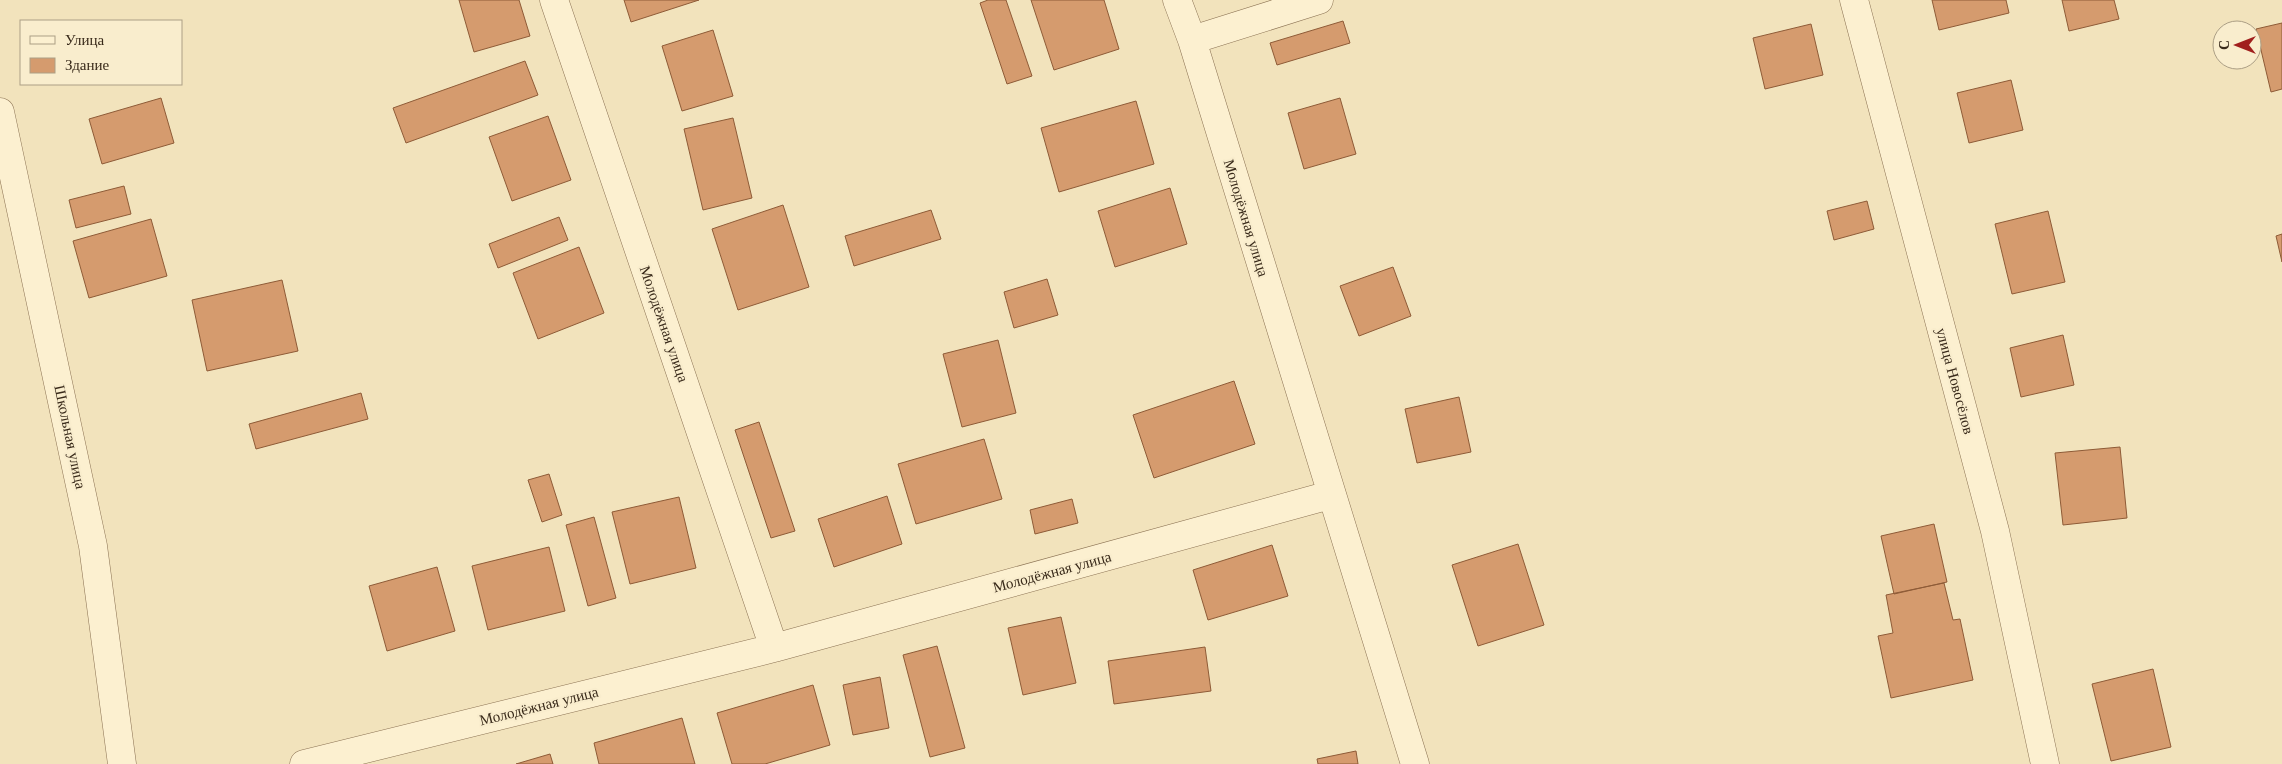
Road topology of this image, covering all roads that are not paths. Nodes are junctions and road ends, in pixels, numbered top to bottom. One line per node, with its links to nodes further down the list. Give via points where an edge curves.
1 (554, 0): 8 (street, Молодёжная улица)
2 (1177, 0): 5 (street, Молодёжная улица)
3 (1319, 0): 5 (street)
4 (1854, 0): 12 (street, улица Новосёлов, via 1995,531)
5 (1192, 40): 7 (street, Молодёжная улица)
6 (0, 112): 9 (street, Школьная улица, via 93,546)
7 (1330, 495): 8 (street, Молодёжная улица); 11 (street, Молодёжная улица)
8 (774, 648): 10 (street, Молодёжная улица)
9 (122, 764)
10 (304, 764)
11 (1414, 764)
12 (2046, 764)

